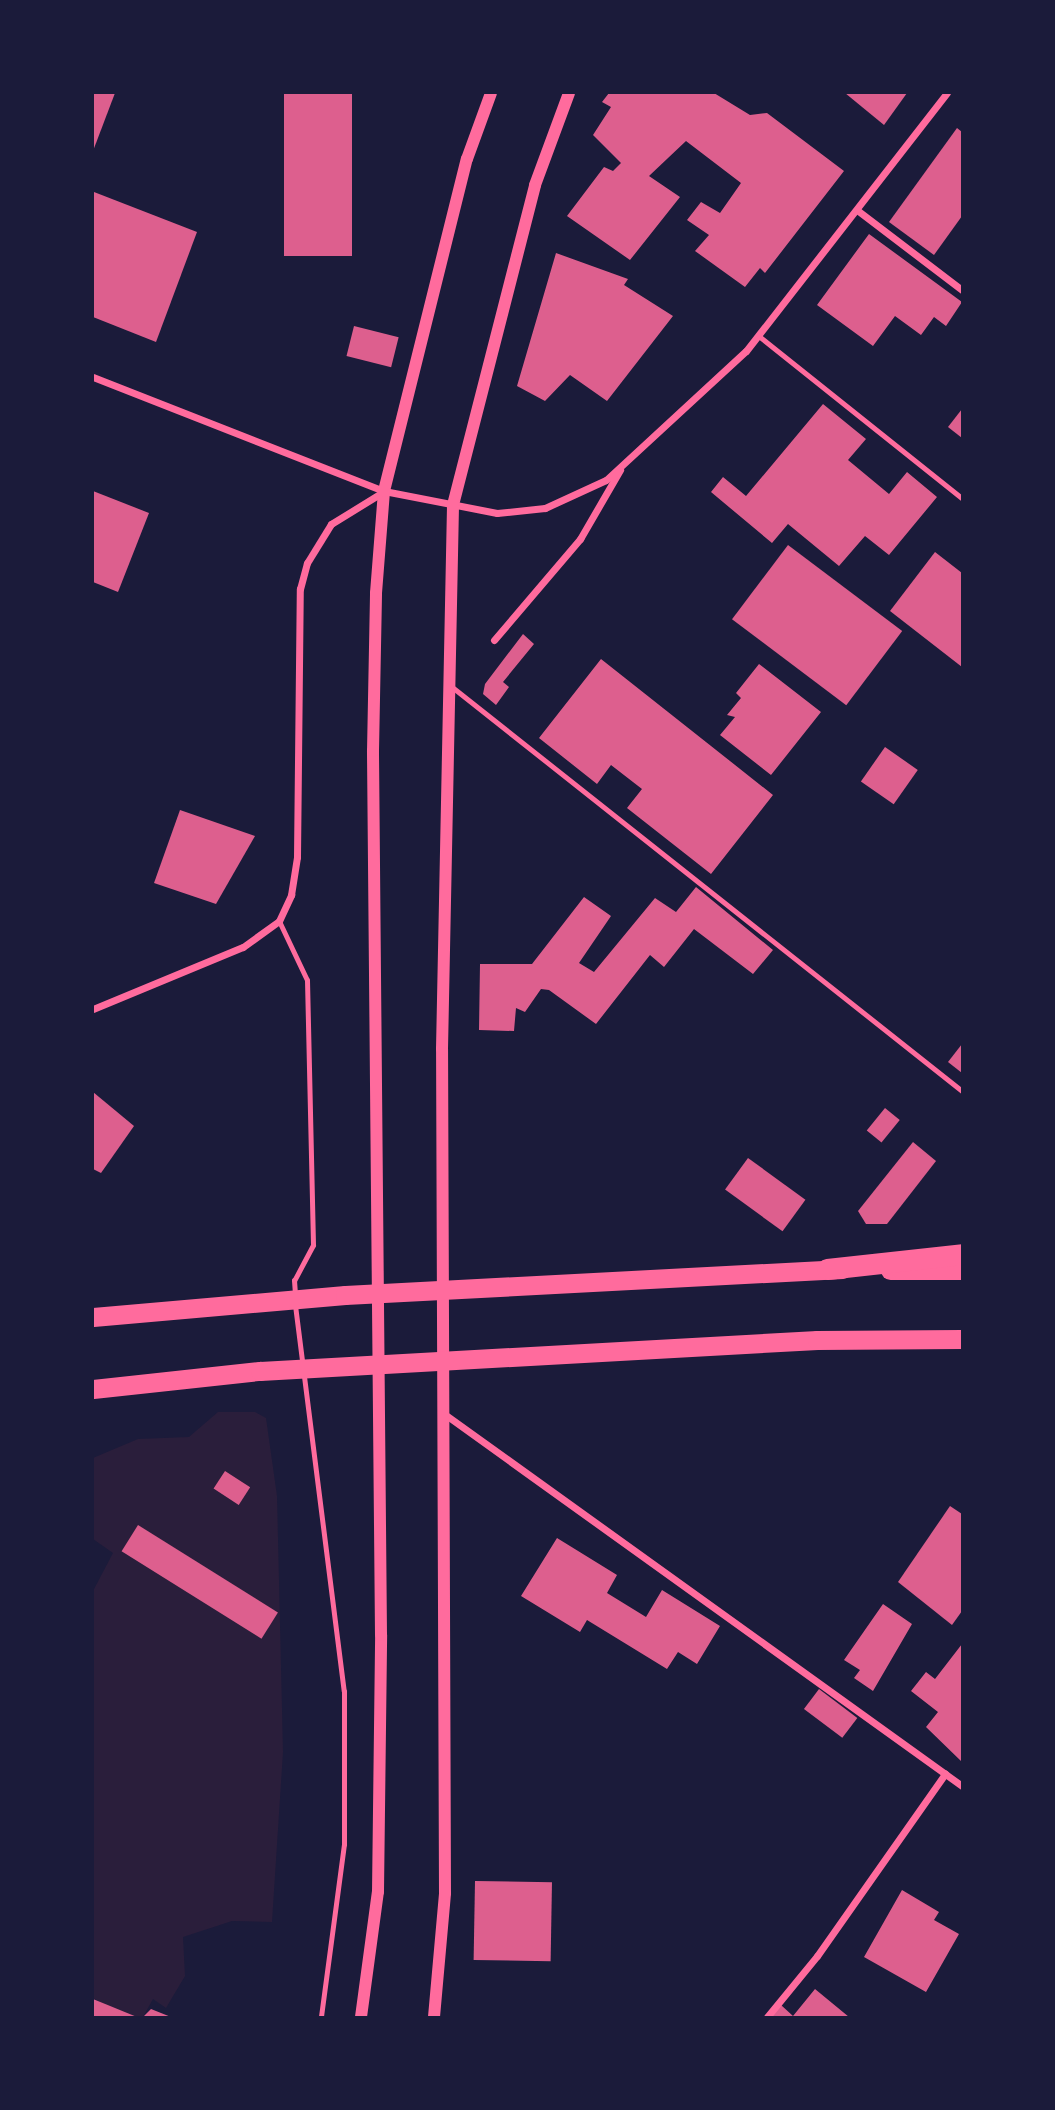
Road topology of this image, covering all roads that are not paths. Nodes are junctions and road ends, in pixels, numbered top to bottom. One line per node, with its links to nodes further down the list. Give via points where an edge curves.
1 (491, 93): 9 (street, via 467,159)
2 (569, 93): 11 (street, via 535,185)
3 (947, 93): 4 (street)
4 (857, 210): 5 (street); 6 (street)
5 (962, 290)
6 (760, 337): 8 (street); 10 (lane)
7 (93, 377): 9 (street)
8 (622, 466): 11 (street, via 606,480 545,509 497,513); 12 (street, via 580,539)
9 (384, 491): 11 (street); 14 (street, via 331,524 307,563 300,589 298,856 291,895); 27 (street, via 373,751 381,1634 378,1892)
10 (962, 498)
11 (453, 505): 13 (street)
12 (494, 640)
13 (449, 685): 16 (lane); 23 (street, via 442,1049)
14 (279, 921): 15 (street, via 243,947); 26 (lane, via 307,980 313,1245 294,1280 298,1348 344,1691 344,1844)
15 (93, 1009)
16 (962, 1091)
17 (962, 1254): 18 (highway)
18 (827, 1269): 19 (highway); 20 (highway, via 345,1294)
19 (962, 1270)
20 (93, 1317)
21 (962, 1339): 22 (highway, via 817,1340 274,1370)
22 (93, 1389)
23 (443, 1413): 24 (street); 28 (street, via 445,1893)
24 (945, 1774): 25 (street); 29 (street, via 817,1956)
25 (962, 1786)
26 (321, 2017)
27 (361, 2017)
28 (433, 2017)
29 (767, 2017)

